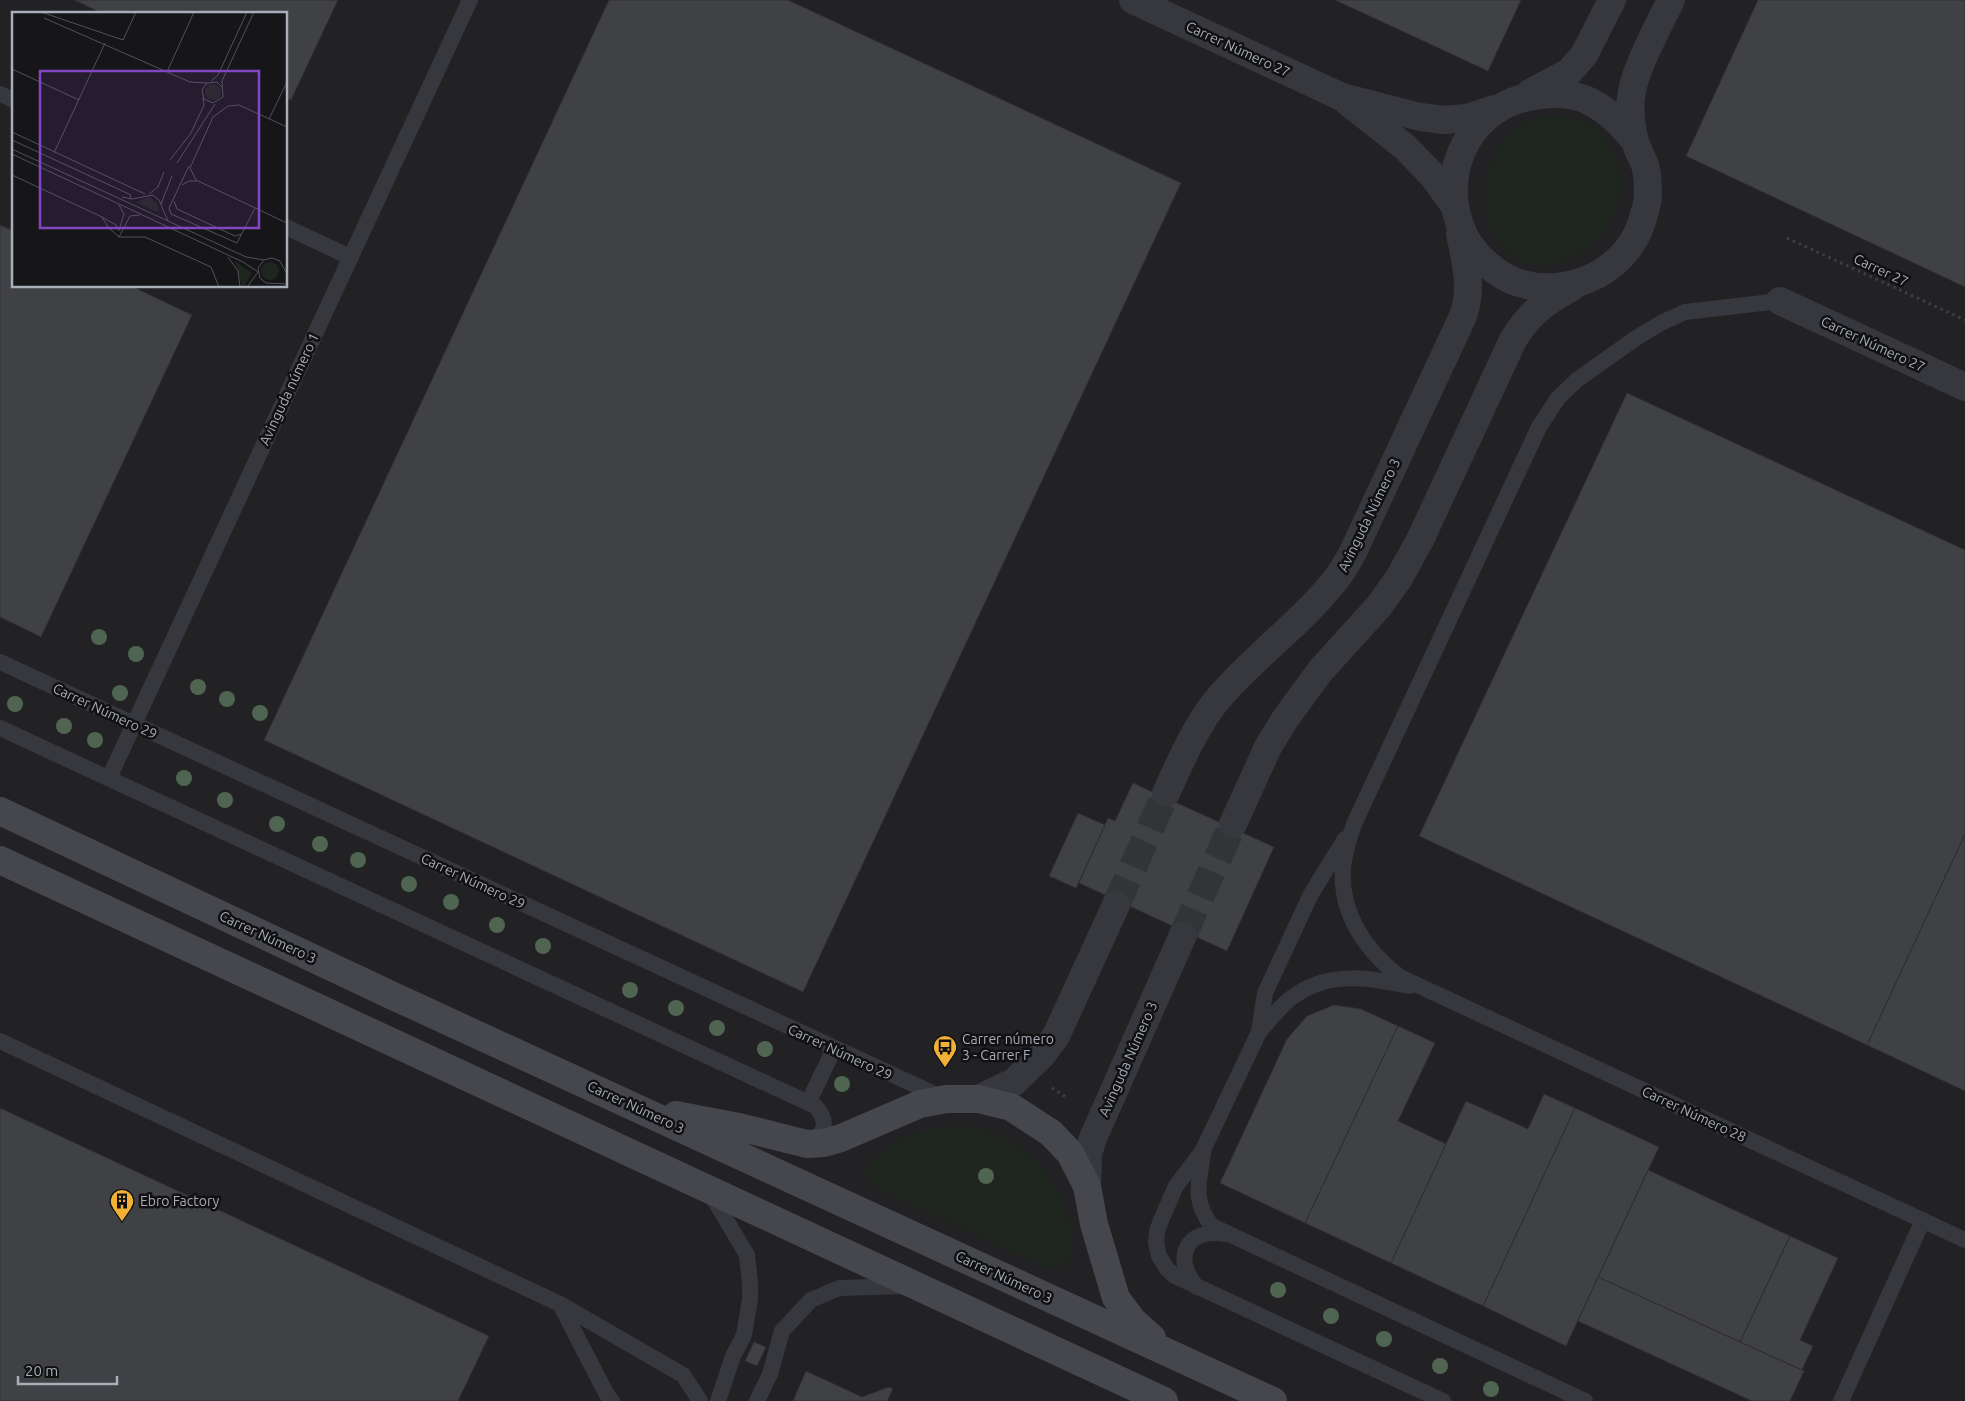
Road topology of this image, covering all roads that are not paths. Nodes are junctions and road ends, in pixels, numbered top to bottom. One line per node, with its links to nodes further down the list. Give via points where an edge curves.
1 (470, 0): 13 (lane, Avinguda número 1)
2 (1612, 0): 6 (street, via 1584,55 1569,72)
3 (1671, 0): 10 (street, via 1632,90 1630,111)
4 (1137, 1): 7 (street, Carrer Número 27)
5 (0, 94): 8 (lane)
6 (1525, 96): 9 (street); 10 (street, via 1556,93 1587,100 1614,117)
7 (1342, 98): 9 (street, Carrer Número 27, via 1444,120 1467,118); 11 (street, Carrer Número 27, via 1405,147 1433,176)
8 (12, 99)
9 (1499, 107): 11 (street, via 1478,125 1462,148 1454,172)
10 (1635, 141): 14 (street, via 1646,168 1648,198 1642,226 1627,252 1605,272)
11 (1456, 213): 14 (street, Carrer Número 27, via 1471,247 1492,269 1518,283 1548,288); 21 (street, Avinguda Número 3, via 1469,276 1466,306 1353,552 1338,577 1314,604 1216,701 1198,728)
12 (288, 229): 13 (lane)
13 (350, 257): 18 (lane, Avinguda número 1)
14 (1578, 284): 23 (street, via 1550,299 1520,327 1399,578 1379,606 1320,670 1285,719 1268,747)
15 (1780, 301): 16 (street, Carrer Número 27); 24 (lane, via 1685,312 1636,338 1577,380 1558,398 1539,427)
16 (1965, 387)
17 (0, 662): 18 (lane, Carrer Número 29)
18 (134, 724): 20 (lane, Avinguda número 1); 31 (lane, Carrer Número 29)
19 (0, 728): 20 (lane)
20 (109, 778): 34 (lane)
21 (1166, 793)
22 (0, 811): 35 (main road, Carrer Número 3)
23 (1233, 824)
24 (1354, 824): 28 (lane, via 1343,869 1343,888 1355,927 1382,964); 29 (lane, via 1311,894 1265,993)
25 (0, 860): 39 (main road)
26 (1116, 905): 33 (street, via 1056,1036 1014,1082)
27 (1183, 935): 38 (street, Avinguda Número 3, via 1092,1138)
28 (1423, 989): 29 (lane, via 1380,980 1332,980 1295,994); 40 (lane, Carrer Número 28)
29 (1259, 1032): 37 (lane)
30 (0, 1041): 45 (lane)
31 (834, 1049): 32 (lane, Carrer Número 29); 34 (lane)
32 (946, 1099): 33 (main road); 36 (main road, via 920,1104 842,1138)
33 (978, 1099): 38 (main road, via 1010,1107 1051,1133 1070,1153)
34 (808, 1103): 36 (lane, via 819,1110 825,1127 819,1137)
35 (636, 1108): 36 (main road, via 739,1127); 46 (main road, Carrer Número 3)
36 (807, 1144)
37 (1203, 1150): 41 (lane, via 1197,1196 1203,1216); 44 (lane, via 1176,1186 1160,1220 1156,1243 1167,1268)
38 (1087, 1186): 46 (main road, via 1094,1224 1116,1298 1133,1321)
39 (708, 1189): 43 (main road); 49 (lane, via 747,1255 750,1282 744,1335 733,1356)
40 (1923, 1220): 42 (lane, Carrer Número 28); 55 (lane)
41 (1225, 1234): 44 (lane, via 1202,1233 1188,1246 1185,1268); 54 (lane)
42 (1965, 1240)
43 (916, 1286): 50 (lane, via 839,1288 811,1300 782,1331 770,1374); 51 (main road)
44 (1197, 1287): 53 (lane)
45 (560, 1304): 47 (lane); 48 (lane, via 683,1375)
46 (1166, 1351): 52 (main road, Carrer Número 3)
47 (612, 1401)
48 (700, 1401)
49 (718, 1401)
50 (757, 1401)
51 (1164, 1401)
52 (1273, 1401)
53 (1443, 1401)
54 (1584, 1401)
55 (1841, 1401)

